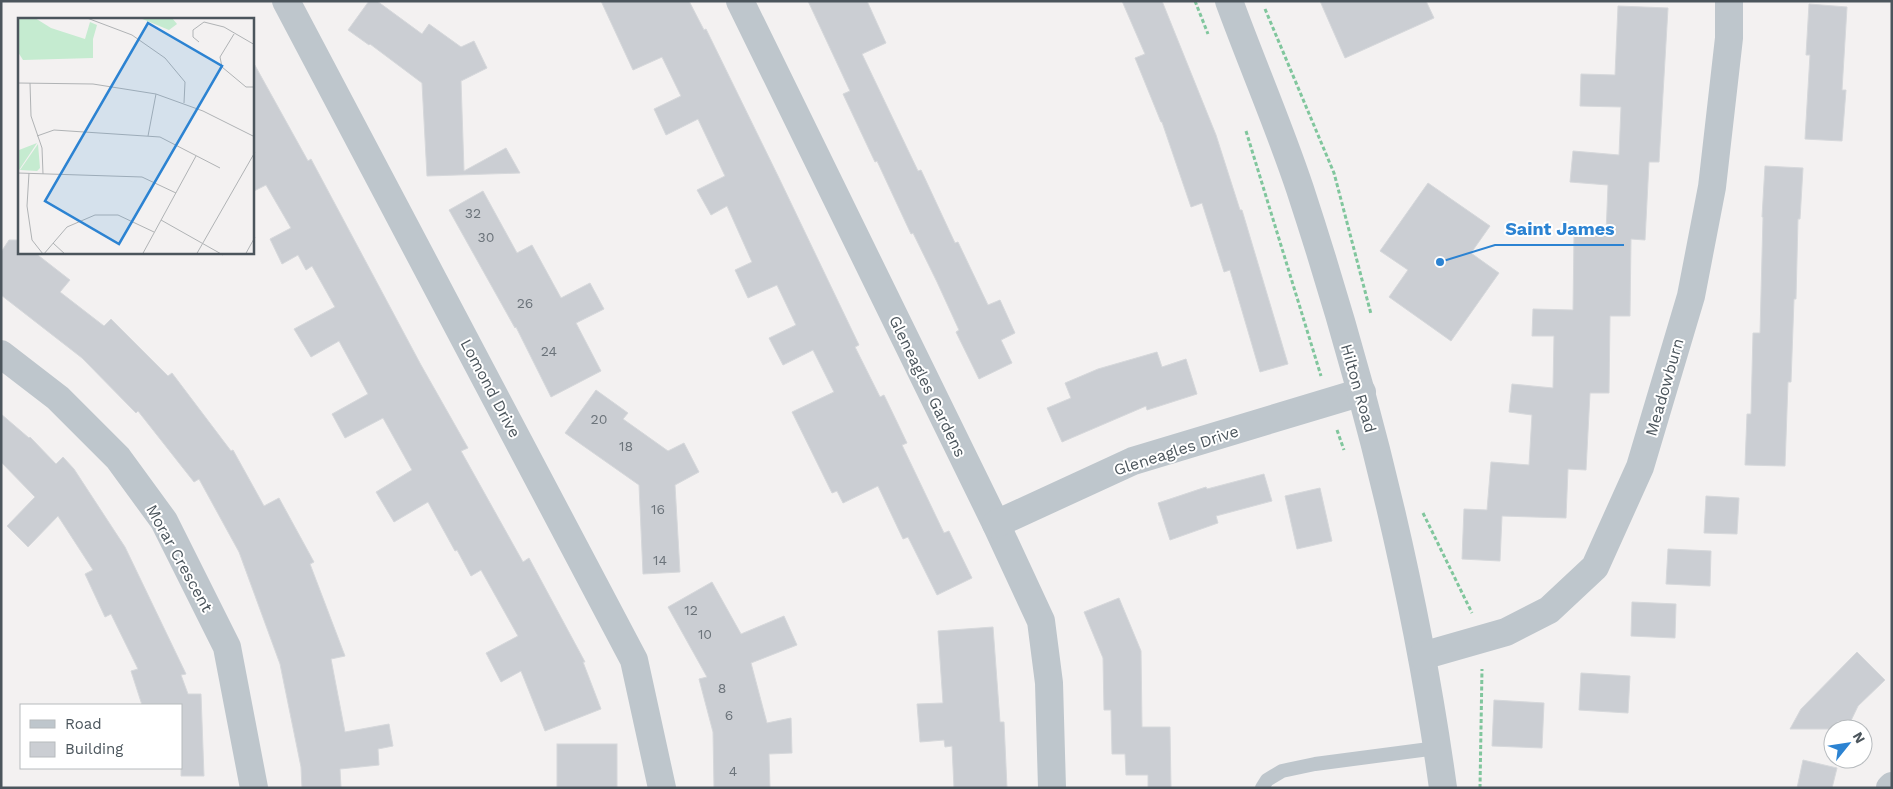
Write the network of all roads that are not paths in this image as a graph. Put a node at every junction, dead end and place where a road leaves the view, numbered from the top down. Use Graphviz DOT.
graph roads {
  1 [pos="286,1"];
  2 [pos="740,1"];
  3 [pos="1229,1"];
  4 [pos="1729,1"];
  5 [pos="1,354"];
  6 [pos="1362,392"];
  7 [pos="996,524"];
  8 [pos="1422,656"];
  9 [pos="1437,748"];
  10 [pos="254,788"];
  11 [pos="662,788"];
  12 [pos="1052,788"];
  13 [pos="1262,788"];
  14 [pos="1443,788"];
  1 -- 11 [label="street, Lomond Drive"];
  2 -- 7 [label="street, Gleneagles Gardens"];
  3 -- 6 [label="street, Hilton Road"];
  4 -- 8 [label="street, Meadowburn"];
  5 -- 10 [label="street, Morar Crescent"];
  6 -- 7 [label="street, Gleneagles Drive"];
  6 -- 8 [label="street, Hilton Road"];
  7 -- 12 [label="street, Gleneagles Gardens"];
  8 -- 9 [label="street, Hilton Road"];
  9 -- 13 [label="lane"];
  9 -- 14 [label="street, Hilton Road"];
}
